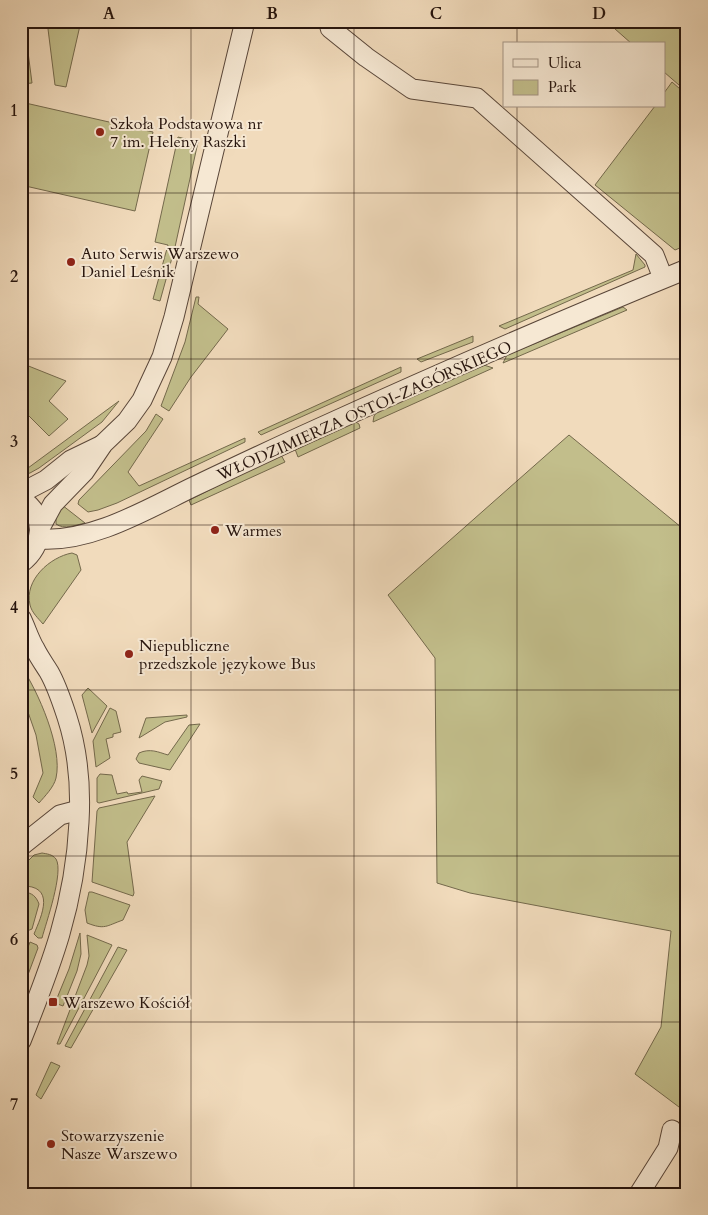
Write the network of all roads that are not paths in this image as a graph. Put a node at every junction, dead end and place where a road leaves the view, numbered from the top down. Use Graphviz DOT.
graph roads {
  1 [pos="245,21"];
  2 [pos="330,28"];
  3 [pos="687,269"];
  4 [pos="664,278"];
  5 [pos="103,444"];
  6 [pos="21,494"];
  7 [pos="21,499"];
  8 [pos="40,533"];
  9 [pos="21,563"];
  10 [pos="21,618"];
  11 [pos="28,644"];
  12 [pos="79,810"];
  13 [pos="21,846"];
  14 [pos="21,1042"];
  15 [pos="672,1130"];
  16 [pos="639,1194"];
  1 -- 5 [label="street"];
  2 -- 4 [label="street"];
  3 -- 4 [label="street, WŁODZIMIERZA OSTOI-ZAGÓRSKIEGO"];
  4 -- 8 [label="street, WŁODZIMIERZA OSTOI-ZAGÓRSKIEGO"];
  5 -- 6 [label="street"];
  5 -- 8 [label="street"];
  7 -- 8 [label="street"];
  8 -- 9 [label="street"];
  10 -- 11 [label="street"];
  11 -- 12 [label="street"];
  12 -- 13 [label="street"];
  12 -- 14 [label="street"];
  15 -- 16 [label="street"];
}
